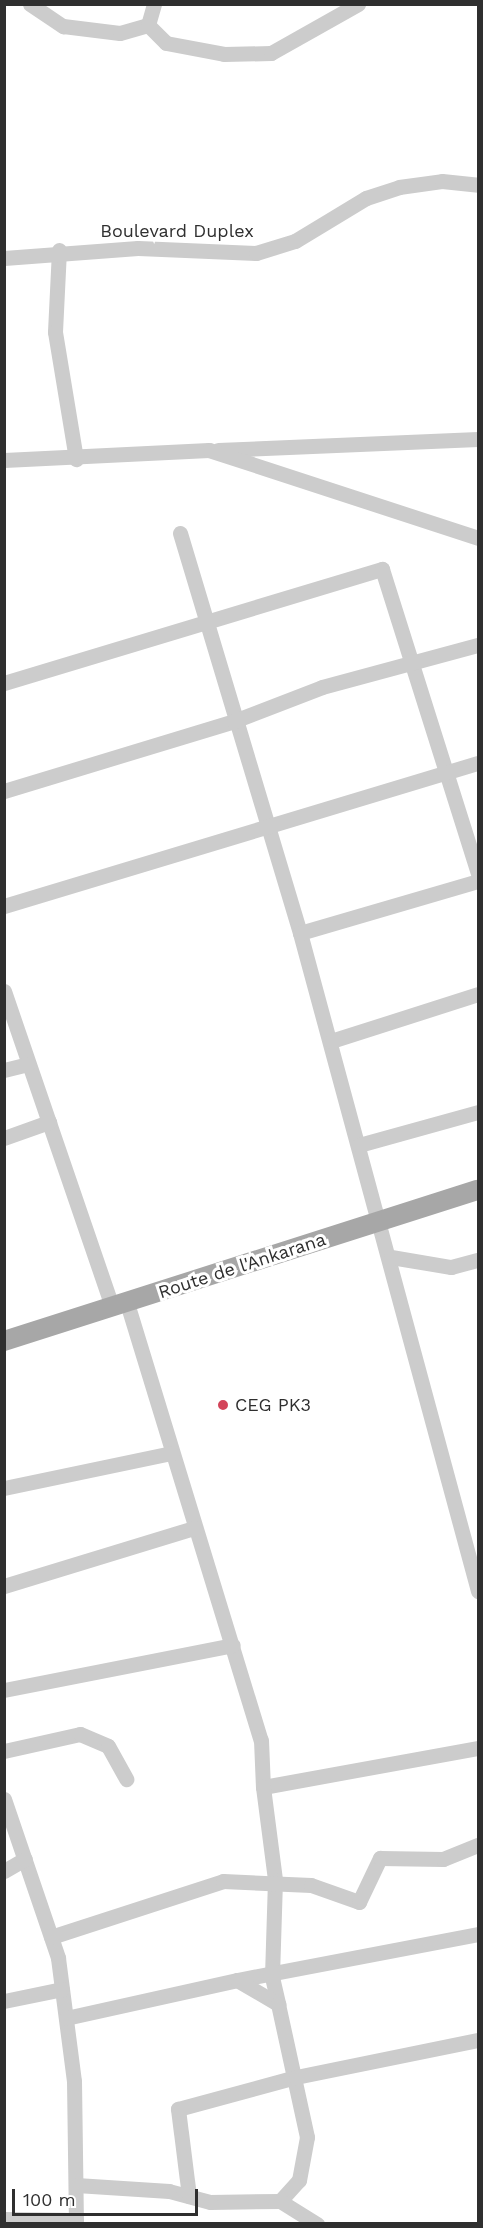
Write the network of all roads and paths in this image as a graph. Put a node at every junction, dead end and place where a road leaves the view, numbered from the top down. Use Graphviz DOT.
graph roads {
  1 [pos="30,4"];
  2 [pos="153,4"];
  3 [pos="358,4"];
  4 [pos="148,25"];
  5 [pos="478,185"];
  6 [pos="59,250"];
  7 [pos="4,258"];
  8 [pos="478,439"];
  9 [pos="209,450"];
  10 [pos="76,459"];
  11 [pos="4,460"];
  12 [pos="180,533"];
  13 [pos="478,538"];
  14 [pos="203,620"];
  15 [pos="478,645"];
  16 [pos="414,664"];
  17 [pos="4,683"];
  18 [pos="234,721"];
  19 [pos="478,763"];
  20 [pos="447,772"];
  21 [pos="4,791"];
  22 [pos="265,829"];
  23 [pos="478,873"];
  24 [pos="478,881"];
  25 [pos="4,906"];
  26 [pos="300,933"];
  27 [pos="478,994"];
  28 [pos="6,997"];
  29 [pos="331,1041"];
  30 [pos="28,1064"];
  31 [pos="4,1070"];
  32 [pos="478,1112"];
  33 [pos="49,1122"];
  34 [pos="4,1138"];
  35 [pos="358,1145"];
  36 [pos="478,1190"];
  37 [pos="381,1220"];
  38 [pos="391,1257"];
  39 [pos="478,1260"];
  40 [pos="119,1305"];
  41 [pos="4,1341"];
  42 [pos="171,1453"];
  43 [pos="4,1488"];
  44 [pos="194,1528"];
  45 [pos="4,1586"];
  46 [pos="478,1591"];
  47 [pos="233,1645"];
  48 [pos="4,1690"];
  49 [pos="478,1748"];
  50 [pos="4,1751"];
  51 [pos="126,1779"];
  52 [pos="263,1787"];
  53 [pos="4,1799"];
  54 [pos="478,1845"];
  55 [pos="25,1859"];
  56 [pos="4,1871"];
  57 [pos="275,1880"];
  58 [pos="478,1934"];
  59 [pos="51,1937"];
  60 [pos="272,1977"];
  61 [pos="237,1980"];
  62 [pos="62,1989"];
  63 [pos="4,2001"];
  64 [pos="278,2004"];
  65 [pos="66,2018"];
  66 [pos="478,2040"];
  67 [pos="296,2077"];
  68 [pos="76,2185"];
  69 [pos="189,2196"];
  70 [pos="280,2201"];
  71 [pos="4,2219"];
  72 [pos="76,2222"];
  73 [pos="317,2223"];
  1 -- 4 [label="street"];
  2 -- 4 [label="street"];
  3 -- 4 [label="street"];
  5 -- 6 [label="street, Boulevard Duplex"];
  6 -- 7 [label="street, Boulevard Duplex"];
  6 -- 10 [label="street"];
  8 -- 9 [label="street"];
  9 -- 10 [label="street"];
  9 -- 13 [label="street"];
  10 -- 11 [label="street"];
  12 -- 14 [label="street"];
  14 -- 16 [label="street"];
  14 -- 17 [label="street"];
  14 -- 18 [label="street"];
  15 -- 16 [label="street"];
  16 -- 18 [label="street"];
  16 -- 20 [label="street"];
  18 -- 21 [label="street"];
  18 -- 22 [label="street"];
  19 -- 20 [label="street"];
  20 -- 22 [label="street"];
  20 -- 23 [label="street"];
  22 -- 25 [label="street"];
  22 -- 26 [label="street"];
  24 -- 26 [label="street"];
  26 -- 29 [label="street"];
  27 -- 29 [label="street"];
  28 -- 30 [label="street"];
  29 -- 35 [label="street"];
  30 -- 31 [label="street"];
  30 -- 33 [label="street"];
  32 -- 35 [label="street"];
  33 -- 34 [label="street"];
  33 -- 40 [label="street"];
  35 -- 37 [label="street"];
  36 -- 37 [label="main road, Route de l'Ankarana"];
  37 -- 38 [label="street"];
  37 -- 40 [label="main road, Route de l'Ankarana"];
  38 -- 39 [label="street"];
  38 -- 46 [label="street"];
  40 -- 41 [label="main road, Route de l'Ankarana"];
  40 -- 42 [label="street"];
  42 -- 43 [label="street"];
  42 -- 44 [label="street"];
  44 -- 45 [label="street"];
  44 -- 47 [label="street"];
  47 -- 48 [label="street"];
  47 -- 52 [label="street"];
  49 -- 52 [label="street"];
  50 -- 51 [label="street"];
  52 -- 57 [label="street"];
  53 -- 55 [label="street"];
  54 -- 57 [label="street"];
  55 -- 56 [label="street"];
  55 -- 59 [label="street"];
  57 -- 59 [label="street"];
  57 -- 60 [label="street"];
  58 -- 60 [label="street"];
  59 -- 62 [label="street"];
  60 -- 61 [label="street"];
  60 -- 64 [label="street"];
  61 -- 64 [label="street"];
  61 -- 65 [label="street"];
  62 -- 63 [label="street"];
  62 -- 65 [label="street"];
  64 -- 67 [label="street"];
  65 -- 68 [label="street"];
  66 -- 67 [label="street"];
  67 -- 69 [label="street"];
  67 -- 70 [label="street"];
  68 -- 69 [label="street"];
  68 -- 72 [label="street"];
  69 -- 70 [label="street"];
  70 -- 73 [label="street"];
  71 -- 72 [label="street"];
}
